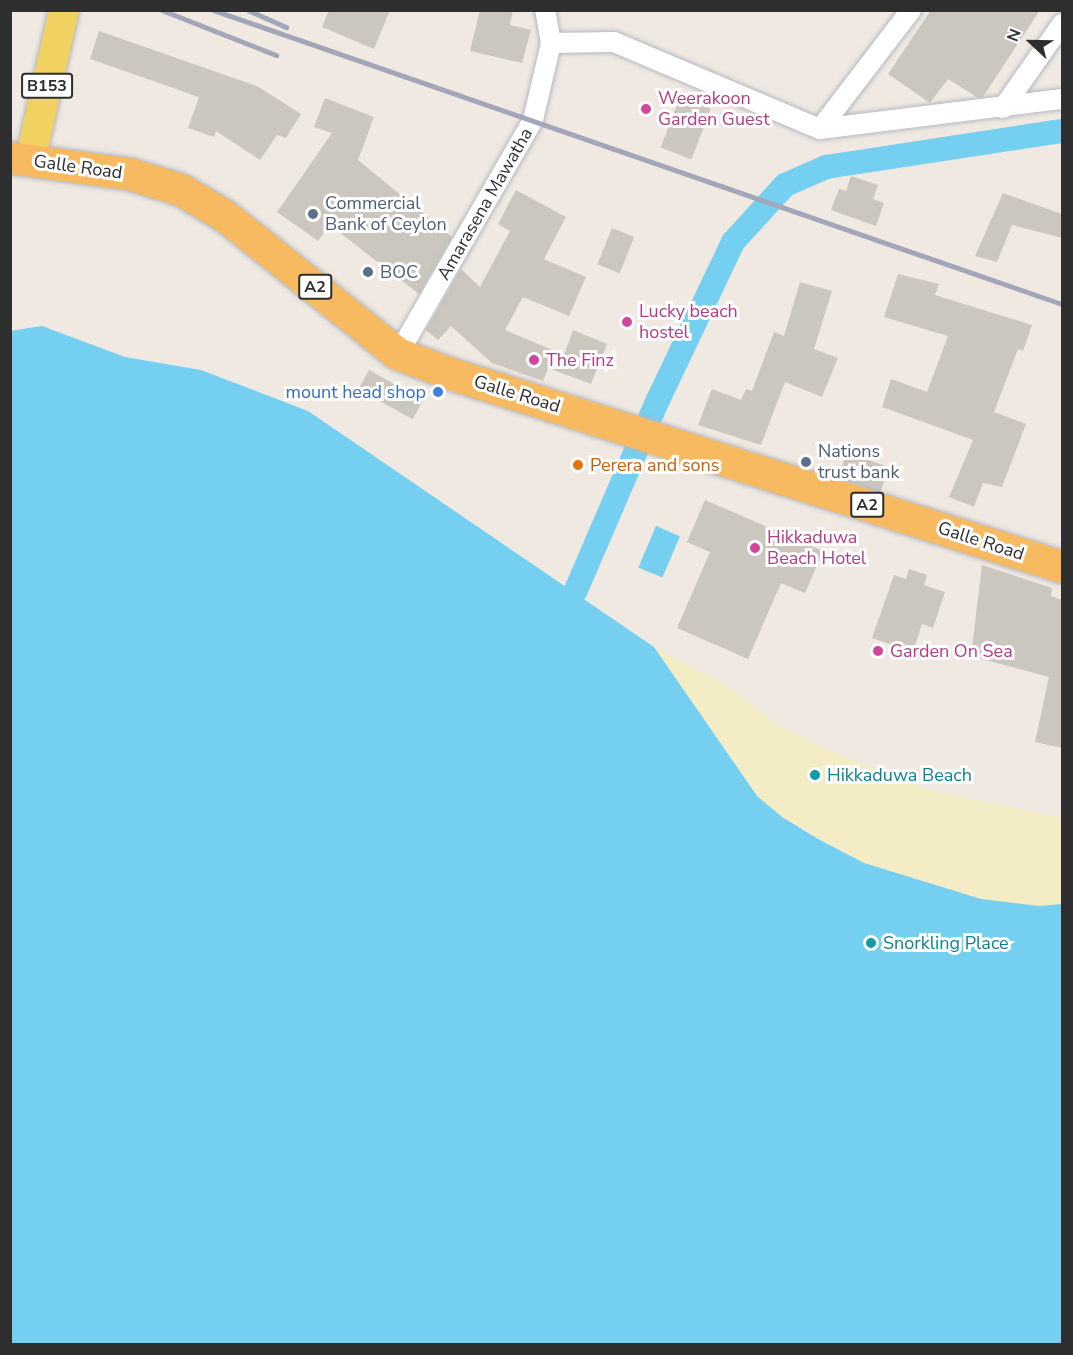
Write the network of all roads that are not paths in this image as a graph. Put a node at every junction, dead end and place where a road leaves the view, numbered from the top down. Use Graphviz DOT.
graph roads {
  1 [pos="64,10"];
  2 [pos="545,10"];
  3 [pos="911,10"];
  4 [pos="1062,24"];
  5 [pos="551,43"];
  6 [pos="1062,99"];
  7 [pos="1002,108"];
  8 [pos="820,129"];
  9 [pos="20,159"];
  10 [pos="398,354"];
  11 [pos="1062,567"];
  1 -- 9 [label="main road, B153"];
  2 -- 5 [label="street, Amarasena Mawatha"];
  3 -- 8 [label="street"];
  4 -- 7 [label="street"];
  5 -- 8 [label="street"];
  5 -- 10 [label="street, Amarasena Mawatha"];
  6 -- 7 [label="street"];
  7 -- 8 [label="street"];
  9 -- 10 [label="highway, Galle Road / A2"];
  10 -- 11 [label="highway, Galle Road / A2"];
}
